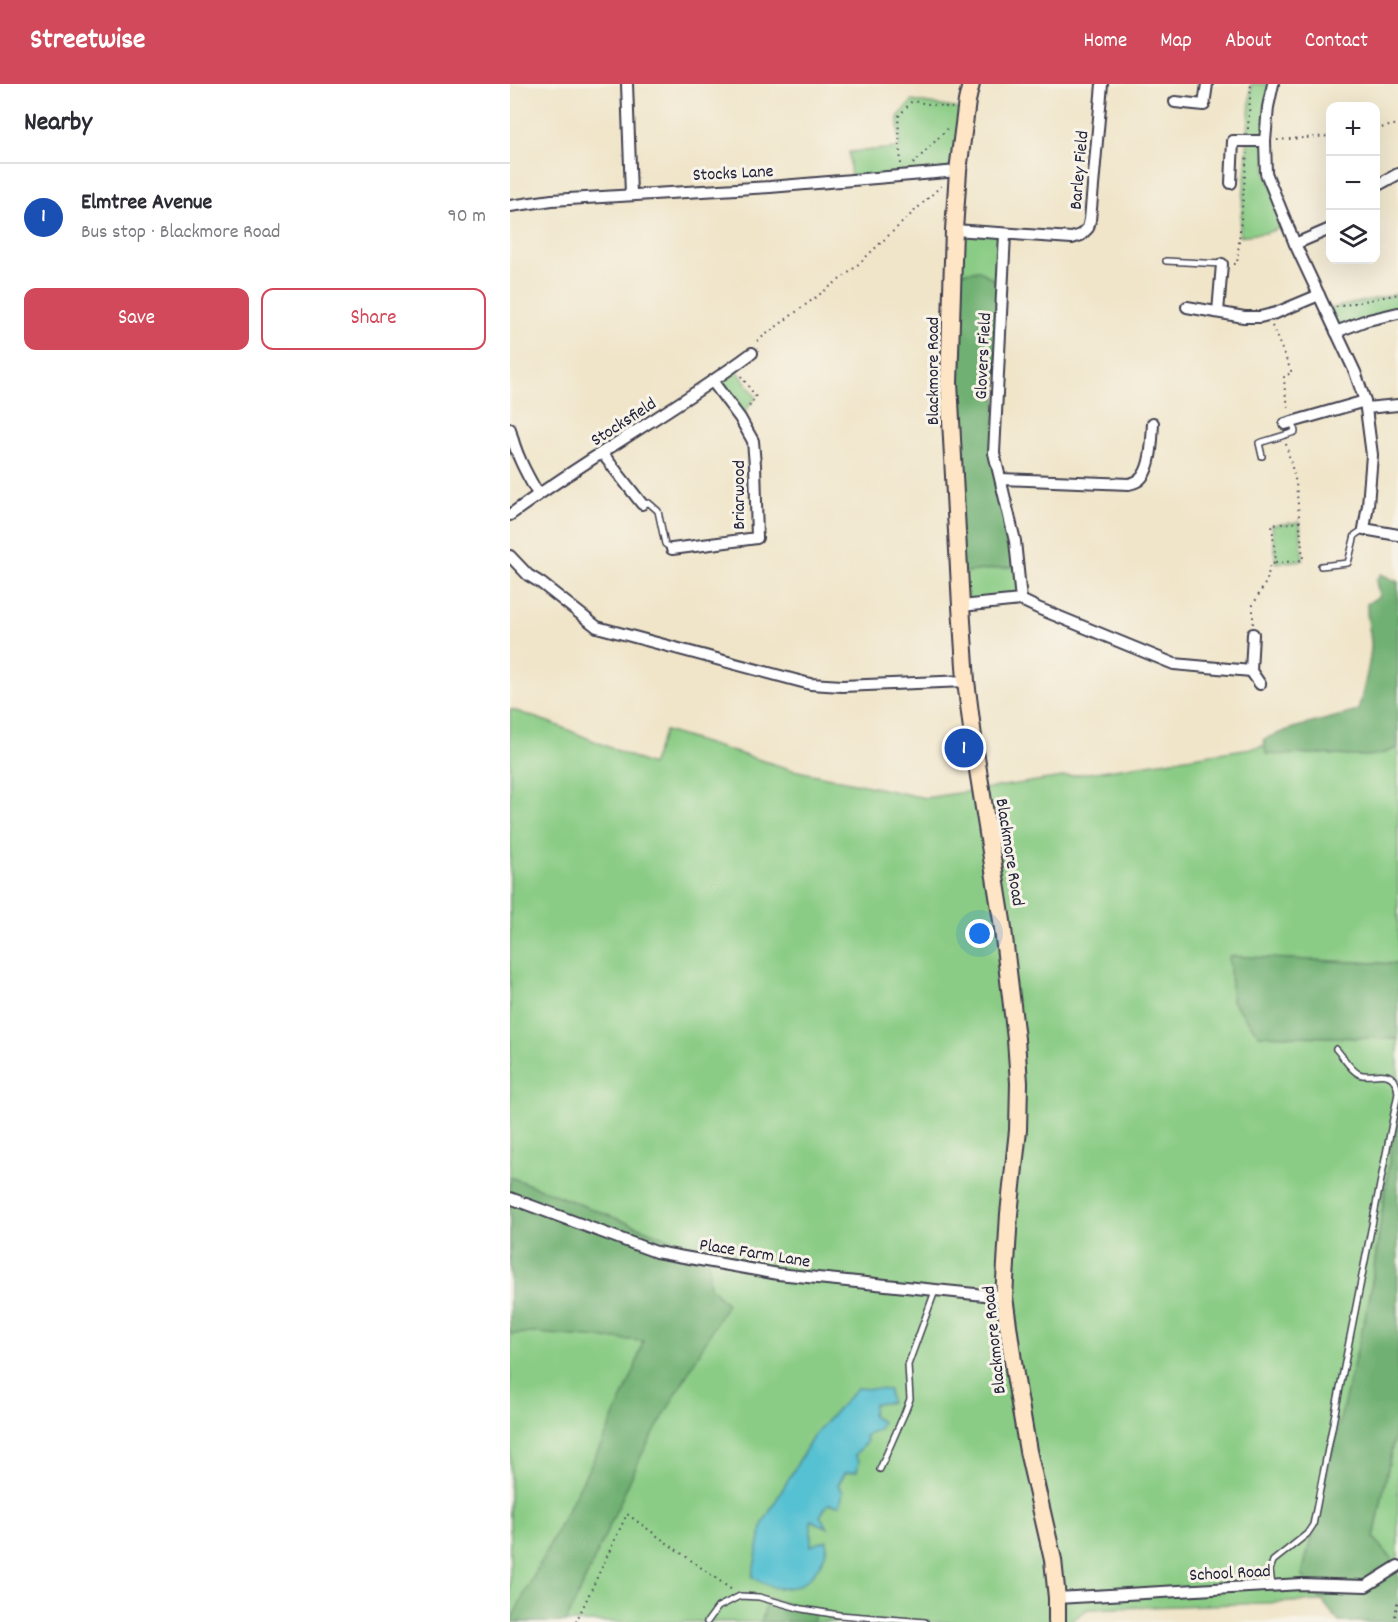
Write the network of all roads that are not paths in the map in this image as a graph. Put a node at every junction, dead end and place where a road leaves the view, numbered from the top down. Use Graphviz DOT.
graph roads {
  1 [pos="627,84"];
  2 [pos="971,84"];
  3 [pos="1102,84"];
  4 [pos="1207,84"];
  5 [pos="1273,84"];
  6 [pos="1175,102"];
  7 [pos="1265,141"];
  8 [pos="958,171"];
  9 [pos="1398,174"];
  10 [pos="1231,183"];
  11 [pos="1380,184"];
  12 [pos="631,194"];
  13 [pos="510,206"];
  14 [pos="954,230"];
  15 [pos="1326,230"];
  16 [pos="1005,234"];
  17 [pos="1295,244"];
  18 [pos="1166,261"];
  19 [pos="1222,264"];
  20 [pos="1319,295"];
  21 [pos="1187,308"];
  22 [pos="1218,312"];
  23 [pos="1398,313"];
  24 [pos="1336,332"];
  25 [pos="752,353"];
  26 [pos="713,382"];
  27 [pos="1366,405"];
  28 [pos="1398,405"];
  29 [pos="1154,423"];
  30 [pos="1288,427"];
  31 [pos="510,429"];
  32 [pos="602,453"];
  33 [pos="1262,456"];
  34 [pos="1001,479"];
  35 [pos="538,494"];
  36 [pos="642,504"];
  37 [pos="510,515"];
  38 [pos="1364,529"];
  39 [pos="1398,535"];
  40 [pos="672,549"];
  41 [pos="510,556"];
  42 [pos="1321,566"];
  43 [pos="1022,600"];
  44 [pos="961,606"];
  45 [pos="1253,634"];
  46 [pos="1251,670"];
  47 [pos="966,681"];
  48 [pos="1260,684"];
  49 [pos="1336,1048"];
  50 [pos="510,1198"];
  51 [pos="935,1291"];
  52 [pos="1004,1297"];
  53 [pos="880,1469"];
  54 [pos="1398,1566"];
  55 [pos="1272,1586"];
  56 [pos="1057,1598"];
  57 [pos="707,1622"];
  58 [pos="925,1622"];
  59 [pos="1057,1622"];
  1 -- 12 [label="street"];
  2 -- 8 [label="street, Blackmore Road"];
  3 -- 16 [label="street, Barley Field"];
  4 -- 6 [label="street"];
  5 -- 7 [label="street"];
  7 -- 10 [label="street"];
  7 -- 17 [label="street"];
  8 -- 12 [label="street, Stocks Lane"];
  8 -- 14 [label="street, Blackmore Road"];
  9 -- 11 [label="street"];
  12 -- 13 [label="street, Stocks Lane"];
  14 -- 16 [label="street, Barley Field"];
  14 -- 44 [label="street, Blackmore Road"];
  15 -- 17 [label="street"];
  16 -- 34 [label="street, Glovers Field"];
  17 -- 20 [label="street"];
  18 -- 19 [label="lane"];
  19 -- 22 [label="street"];
  20 -- 22 [label="street"];
  20 -- 24 [label="street"];
  21 -- 22 [label="street"];
  23 -- 24 [label="street"];
  24 -- 27 [label="street"];
  25 -- 26 [label="street, Stocksfield"];
  26 -- 32 [label="street, Stocksfield"];
  26 -- 40 [label="street, Briarwood"];
  27 -- 28 [label="street"];
  27 -- 30 [label="street"];
  27 -- 38 [label="street"];
  29 -- 34 [label="street"];
  30 -- 33 [label="lane"];
  31 -- 35 [label="street"];
  32 -- 35 [label="street, Stocksfield"];
  32 -- 36 [label="street"];
  34 -- 43 [label="street, Glovers Field"];
  35 -- 37 [label="street, Stocksfield"];
  36 -- 40 [label="lane"];
  38 -- 39 [label="street"];
  38 -- 42 [label="lane"];
  41 -- 47 [label="street"];
  43 -- 44 [label="street"];
  43 -- 46 [label="street"];
  44 -- 47 [label="street, Blackmore Road"];
  45 -- 46 [label="street"];
  46 -- 48 [label="street"];
  47 -- 52 [label="street, Blackmore Road"];
  49 -- 55 [label="lane"];
  50 -- 51 [label="street, Place Farm Lane"];
  51 -- 52 [label="street, Place Farm Lane"];
  51 -- 53 [label="lane"];
  52 -- 56 [label="street, Blackmore Road"];
  54 -- 55 [label="street, School Road"];
  55 -- 56 [label="street, School Road"];
  56 -- 59 [label="street, Blackmore Road"];
  57 -- 58 [label="lane"];
}
